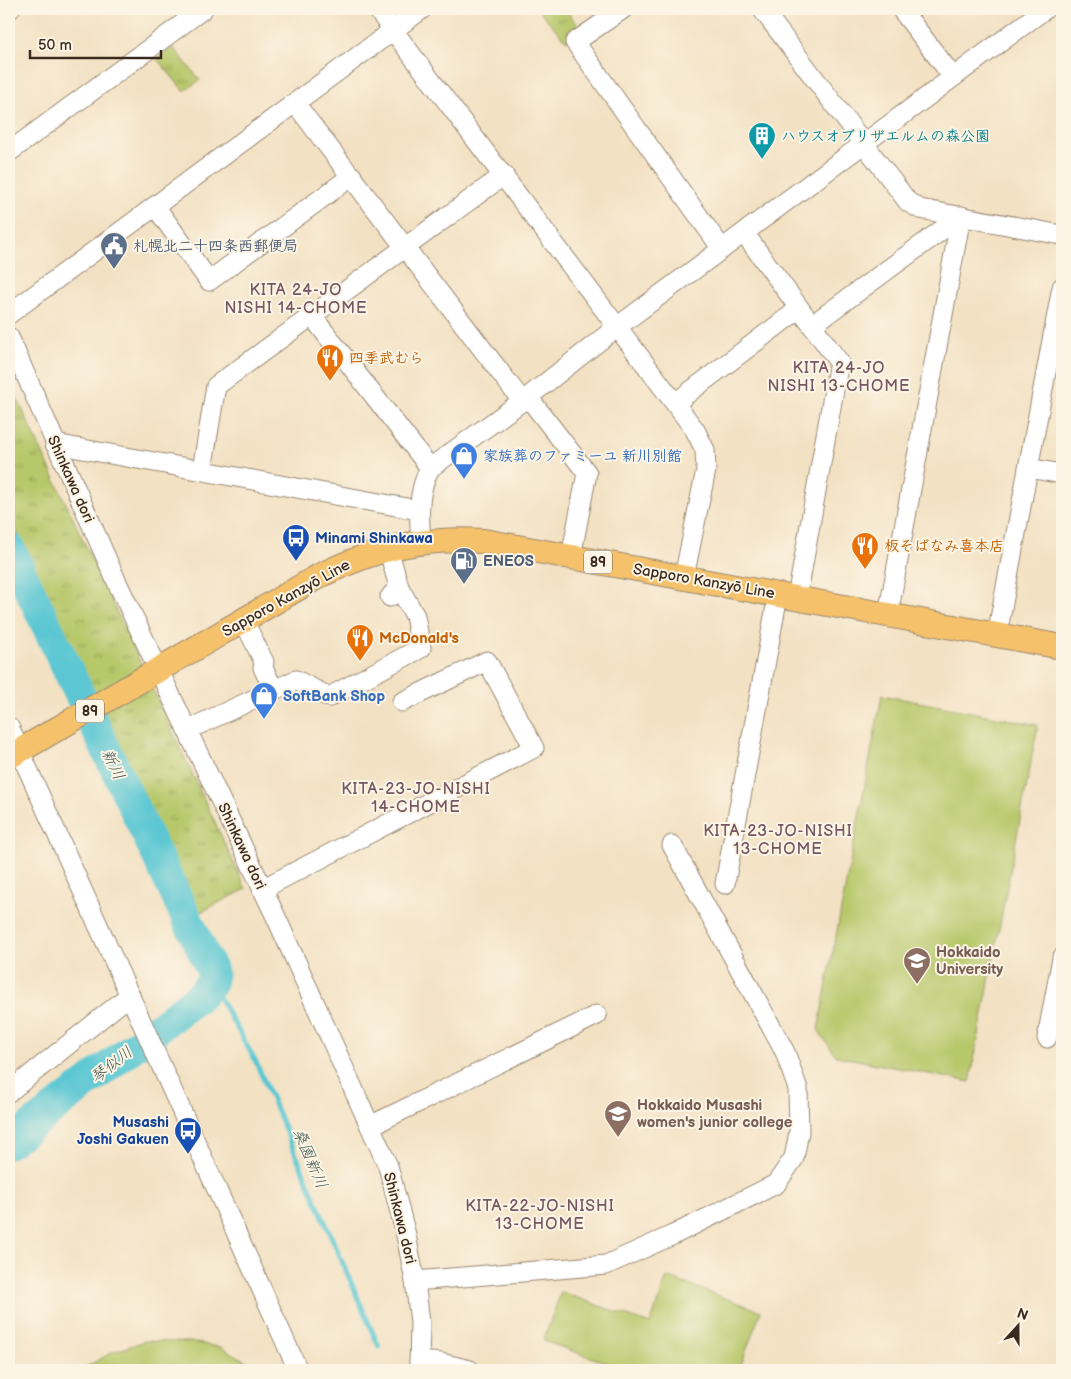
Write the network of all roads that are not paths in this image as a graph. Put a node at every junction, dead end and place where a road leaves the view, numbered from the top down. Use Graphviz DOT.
graph roads {
  1 [pos="203,9"];
  2 [pos="377,9"];
  3 [pos="422,9"];
  4 [pos="623,9"];
  5 [pos="762,9"];
  6 [pos="901,9"];
  7 [pos="1037,11"];
  8 [pos="393,30"];
  9 [pos="953,77"];
  10 [pos="295,103"];
  11 [pos="863,145"];
  12 [pos="9,152"];
  13 [pos="504,175"];
  14 [pos="352,176"];
  15 [pos="155,206"];
  16 [pos="961,216"];
  17 [pos="744,233"];
  18 [pos="1062,235"];
  19 [pos="406,247"];
  20 [pos="722,249"];
  21 [pos="1062,287"];
  22 [pos="799,308"];
  23 [pos="9,314"];
  24 [pos="312,316"];
  25 [pos="812,325"];
  26 [pos="617,327"];
  27 [pos="9,337"];
  28 [pos="525,399"];
  29 [pos="675,403"];
  30 [pos="55,444"];
  31 [pos="430,468"];
  32 [pos="1028,468"];
  33 [pos="202,470"];
  34 [pos="1062,474"];
  35 [pos="418,510"];
  36 [pos="421,542"];
  37 [pos="388,548"];
  38 [pos="571,557"];
  39 [pos="684,577"];
  40 [pos="788,597"];
  41 [pos="888,615"];
  42 [pos="244,621"];
  43 [pos="997,635"];
  44 [pos="1062,647"];
  45 [pos="160,670"];
  46 [pos="274,690"];
  47 [pos="402,702"];
  48 [pos="9,727"];
  49 [pos="187,730"];
  50 [pos="14,754"];
  51 [pos="672,845"];
  52 [pos="725,884"];
  53 [pos="262,889"];
  54 [pos="1062,958"];
  55 [pos="131,999"];
  56 [pos="597,1015"];
  57 [pos="1047,1038"];
  58 [pos="9,1092"];
  59 [pos="370,1126"];
  60 [pos="415,1281"];
  61 [pos="420,1366"];
  62 [pos="298,1370"];
  63 [pos="470,1370"];
  1 -- 12 [label="street"];
  2 -- 8 [label="street"];
  3 -- 8 [label="street"];
  4 -- 20 [label="street"];
  5 -- 11 [label="street"];
  6 -- 9 [label="street"];
  7 -- 9 [label="street"];
  8 -- 10 [label="street"];
  8 -- 13 [label="street"];
  9 -- 11 [label="street"];
  10 -- 14 [label="street"];
  10 -- 15 [label="street"];
  11 -- 16 [label="street"];
  11 -- 17 [label="street"];
  13 -- 19 [label="street"];
  13 -- 26 [label="street"];
  14 -- 15 [label="street"];
  14 -- 19 [label="street"];
  15 -- 23 [label="street"];
  16 -- 18 [label="street"];
  16 -- 25 [label="street"];
  16 -- 41 [label="street"];
  17 -- 20 [label="street"];
  17 -- 22 [label="street"];
  19 -- 24 [label="street"];
  19 -- 28 [label="street"];
  20 -- 26 [label="street"];
  21 -- 32 [label="street"];
  22 -- 25 [label="street"];
  22 -- 29 [label="street"];
  24 -- 31 [label="street"];
  24 -- 33 [label="street"];
  25 -- 40 [label="street"];
  26 -- 28 [label="street"];
  26 -- 29 [label="street"];
  27 -- 30 [label="street, Shinkawa dori"];
  28 -- 31 [label="street"];
  28 -- 38 [label="street"];
  29 -- 39 [label="street"];
  30 -- 33 [label="street"];
  30 -- 45 [label="street, Shinkawa dori"];
  31 -- 35 [label="street"];
  32 -- 34 [label="street"];
  32 -- 43 [label="street"];
  33 -- 35 [label="street"];
  35 -- 36 [label="street"];
  36 -- 37 [label="main road, Sapporo Kanzyō Line / 89"];
  36 -- 38 [label="main road, Sapporo Kanzyō Line / 89"];
  37 -- 42 [label="main road, Sapporo Kanzyō Line / 89"];
  37 -- 46 [label="street"];
  38 -- 39 [label="main road, Sapporo Kanzyō Line / 89"];
  39 -- 40 [label="main road, Sapporo Kanzyō Line / 89"];
  40 -- 41 [label="main road, Sapporo Kanzyō Line / 89"];
  40 -- 52 [label="street"];
  41 -- 43 [label="main road, Sapporo Kanzyō Line / 89"];
  42 -- 45 [label="main road, Sapporo Kanzyō Line / 89"];
  42 -- 46 [label="street"];
  43 -- 44 [label="main road, Sapporo Kanzyō Line / 89"];
  45 -- 49 [label="street, Shinkawa dori"];
  45 -- 50 [label="main road, Sapporo Kanzyō Line / 89"];
  46 -- 49 [label="street"];
  47 -- 53 [label="street"];
  48 -- 50 [label="street"];
  49 -- 53 [label="street, Shinkawa dori"];
  50 -- 55 [label="street"];
  51 -- 60 [label="street"];
  53 -- 59 [label="street, Shinkawa dori"];
  54 -- 57 [label="street"];
  55 -- 58 [label="street"];
  55 -- 62 [label="street"];
  56 -- 59 [label="street"];
  59 -- 60 [label="street, Shinkawa dori"];
  60 -- 61 [label="street, Shinkawa dori"];
  61 -- 63 [label="street"];
}
